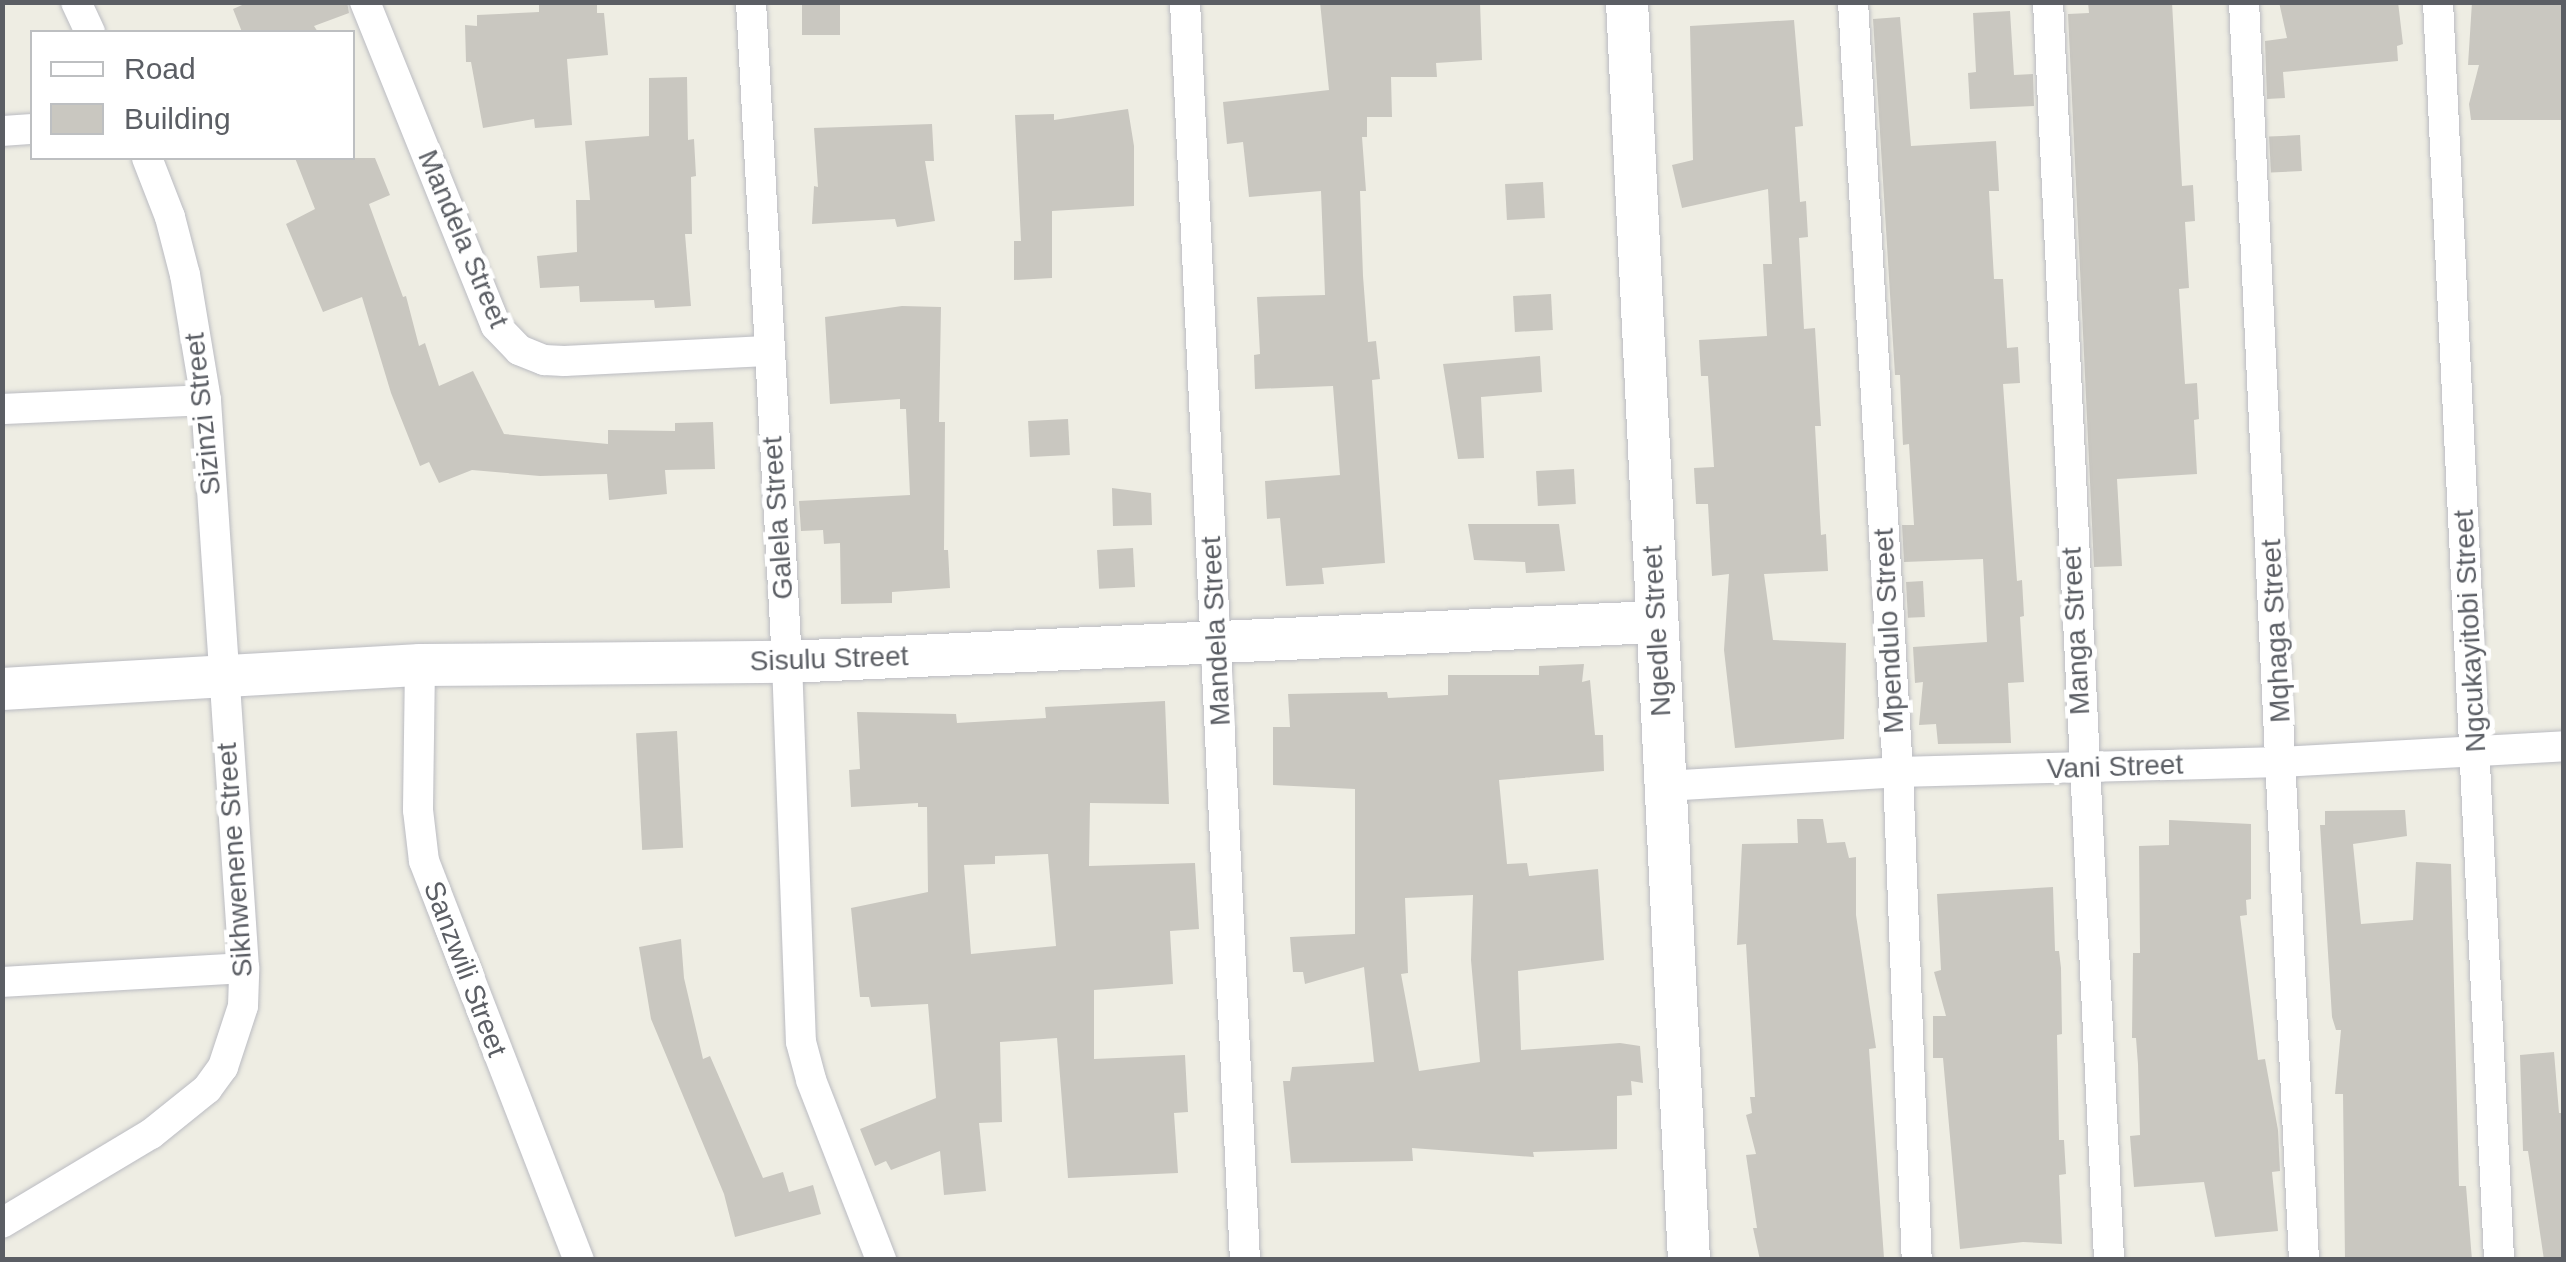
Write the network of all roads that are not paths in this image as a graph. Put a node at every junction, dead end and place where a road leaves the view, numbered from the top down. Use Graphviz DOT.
graph roads {
  1 [pos="76,2"];
  2 [pos="365,2"];
  3 [pos="751,2"];
  4 [pos="1185,2"];
  5 [pos="1628,2"];
  6 [pos="1853,2"];
  7 [pos="2048,2"];
  8 [pos="2244,2"];
  9 [pos="2438,2"];
  10 [pos="89,30"];
  11 [pos="30,129"];
  12 [pos="2,131"];
  13 [pos="149,160"];
  14 [pos="767,351"];
  15 [pos="206,400"];
  16 [pos="2,409"];
  17 [pos="1656,622"];
  18 [pos="1217,643"];
  19 [pos="787,662"];
  20 [pos="420,665"];
  21 [pos="223,678"];
  22 [pos="2,689"];
  23 [pos="2564,746"];
  24 [pos="2476,748"];
  25 [pos="2282,762"];
  26 [pos="2082,768"];
  27 [pos="1898,772"];
  28 [pos="1666,786"];
  29 [pos="244,968"];
  30 [pos="2,982"];
  31 [pos="2,1223"];
  32 [pos="580,1260"];
  33 [pos="881,1260"];
  34 [pos="1245,1260"];
  35 [pos="1689,1260"];
  36 [pos="1917,1260"];
  37 [pos="2109,1260"];
  38 [pos="2304,1260"];
  39 [pos="2499,1260"];
  1 -- 10 [label="street"];
  2 -- 14 [label="street, Mandela Street"];
  3 -- 14 [label="street, Galela Street"];
  4 -- 18 [label="street, Mandela Street"];
  5 -- 17 [label="street, Ngedle Street"];
  6 -- 27 [label="street, Mpendulo Street"];
  7 -- 26 [label="street, Manga Street"];
  8 -- 25 [label="street, Mqhaga Street"];
  9 -- 24 [label="street, Ngcukayitobi Street"];
  11 -- 12 [label="street"];
  13 -- 15 [label="street, Sizinzi Street"];
  14 -- 19 [label="street, Galela Street"];
  15 -- 16 [label="street"];
  15 -- 21 [label="street, Sizinzi Street"];
  17 -- 18 [label="street, Sisulu Street"];
  17 -- 28 [label="street, Ngedle Street"];
  18 -- 19 [label="street, Sisulu Street"];
  18 -- 34 [label="street, Mandela Street"];
  19 -- 20 [label="street, Sisulu Street"];
  19 -- 33 [label="street, Galela Street"];
  20 -- 21 [label="street, Sisulu Street"];
  20 -- 32 [label="street, Sanzwili Street"];
  21 -- 22 [label="street, Sisulu Street"];
  21 -- 29 [label="street, Sikhwenene Street"];
  23 -- 24 [label="street, Vani Street"];
  24 -- 25 [label="street, Vani Street"];
  24 -- 39 [label="street, Ngcukayitobi Street"];
  25 -- 26 [label="street, Vani Street"];
  25 -- 38 [label="street, Mqhaga Street"];
  26 -- 27 [label="street, Vani Street"];
  26 -- 37 [label="street, Manga Street"];
  27 -- 28 [label="street, Vani Street"];
  27 -- 36 [label="street, Mpendulo Street"];
  28 -- 35 [label="street, Ngedle Street"];
  29 -- 30 [label="street"];
  29 -- 31 [label="street, Sikhwenene Street"];
}
